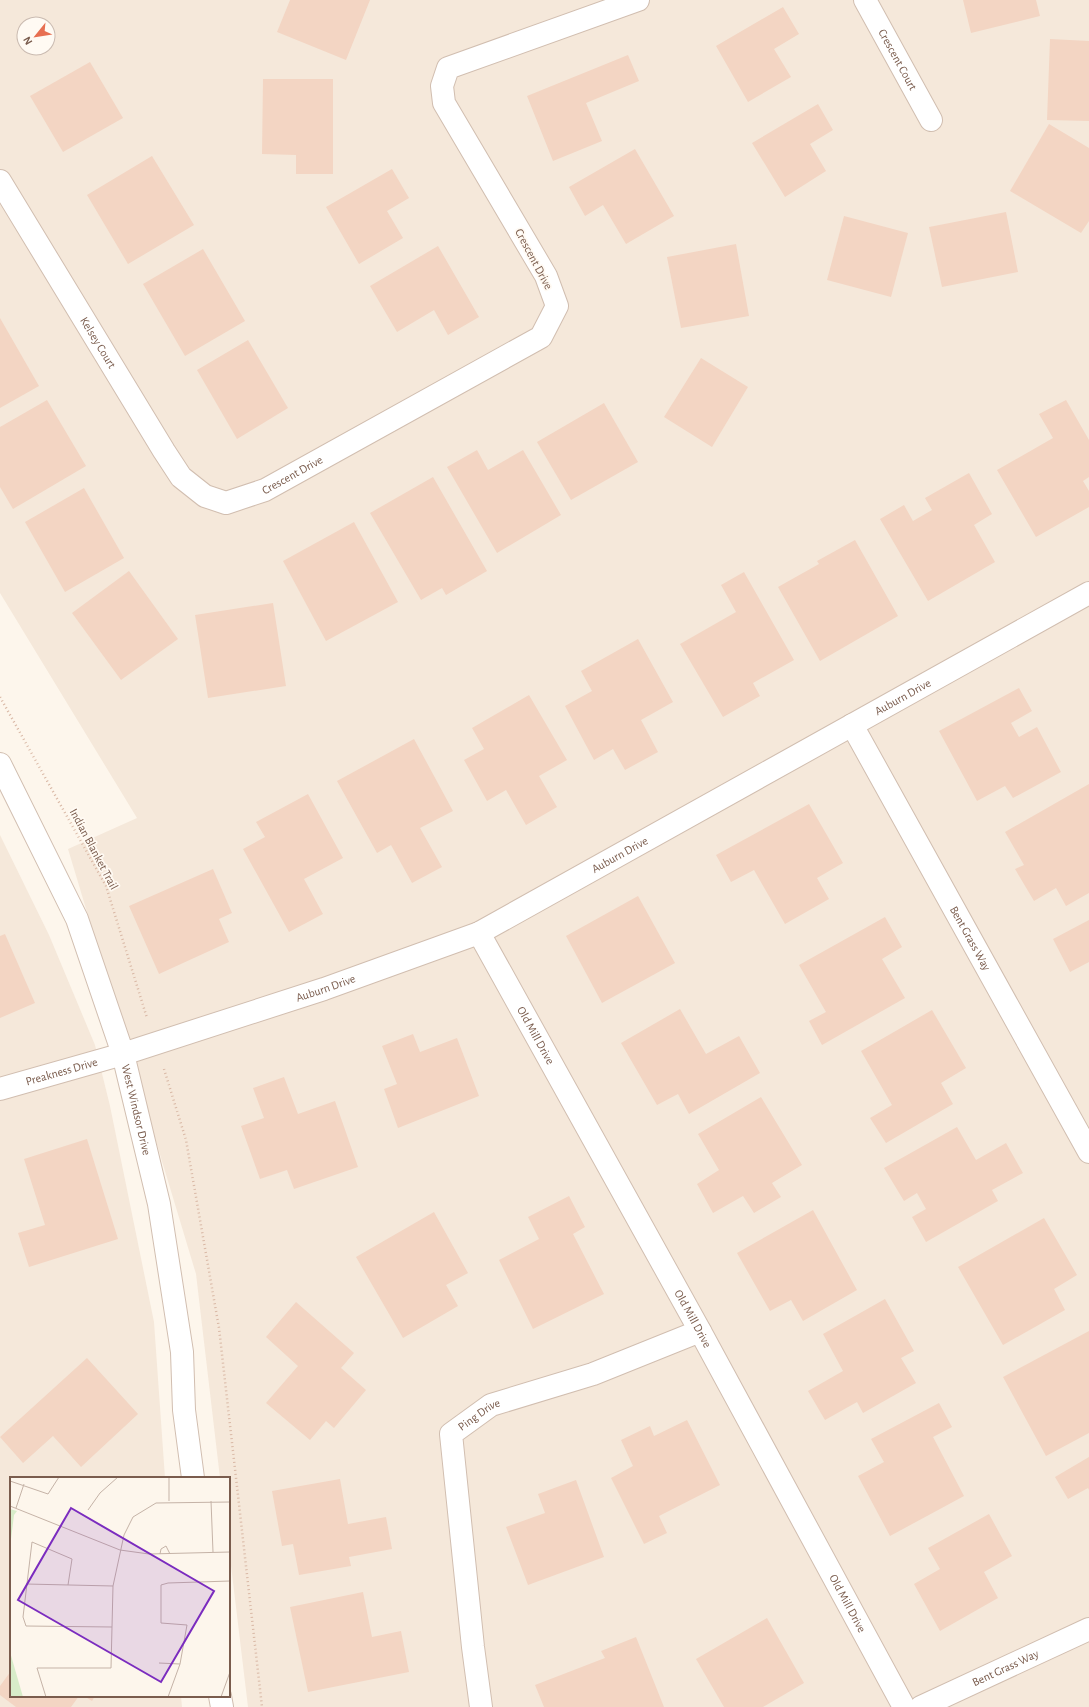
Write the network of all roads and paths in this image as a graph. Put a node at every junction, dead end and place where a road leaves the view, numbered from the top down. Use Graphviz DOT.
graph roads {
  1 [pos="638,0"];
  2 [pos="864,0"];
  3 [pos="931,120"];
  4 [pos="0,181"];
  5 [pos="205,496"];
  6 [pos="1089,593"];
  7 [pos="0,697"];
  8 [pos="852,725"];
  9 [pos="0,764"];
  10 [pos="479,933"];
  11 [pos="156,1044"];
  12 [pos="123,1054"];
  13 [pos="0,1089"];
  14 [pos="1089,1152"];
  15 [pos="700,1331"];
  16 [pos="193,1477"];
  17 [pos="1089,1629"];
  18 [pos="220,1697"];
  19 [pos="222,1707"];
  20 [pos="262,1707"];
  21 [pos="481,1707"];
  22 [pos="904,1707"];
  23 [pos="921,1707"];
  1 -- 5 [label="street, Crescent Drive"];
  2 -- 3 [label="street, Crescent Court"];
  4 -- 5 [label="street, Kelsey Court"];
  6 -- 8 [label="street, Auburn Drive"];
  7 -- 11 [label="path, Indian Blanket Trail"];
  8 -- 10 [label="street, Auburn Drive"];
  8 -- 14 [label="street, Bent Grass Way"];
  9 -- 12 [label="street, West Windsor Drive"];
  10 -- 11 [label="street, Auburn Drive"];
  10 -- 15 [label="street, Old Mill Drive"];
  11 -- 12 [label="street, Auburn Drive"];
  11 -- 20 [label="path, Indian Blanket Trail"];
  12 -- 13 [label="street, Preakness Drive"];
  12 -- 16 [label="street, West Windsor Drive"];
  15 -- 21 [label="street, Ping Drive"];
  15 -- 22 [label="street, Old Mill Drive"];
  17 -- 23 [label="street, Bent Grass Way"];
  18 -- 19 [label="street"];
}
